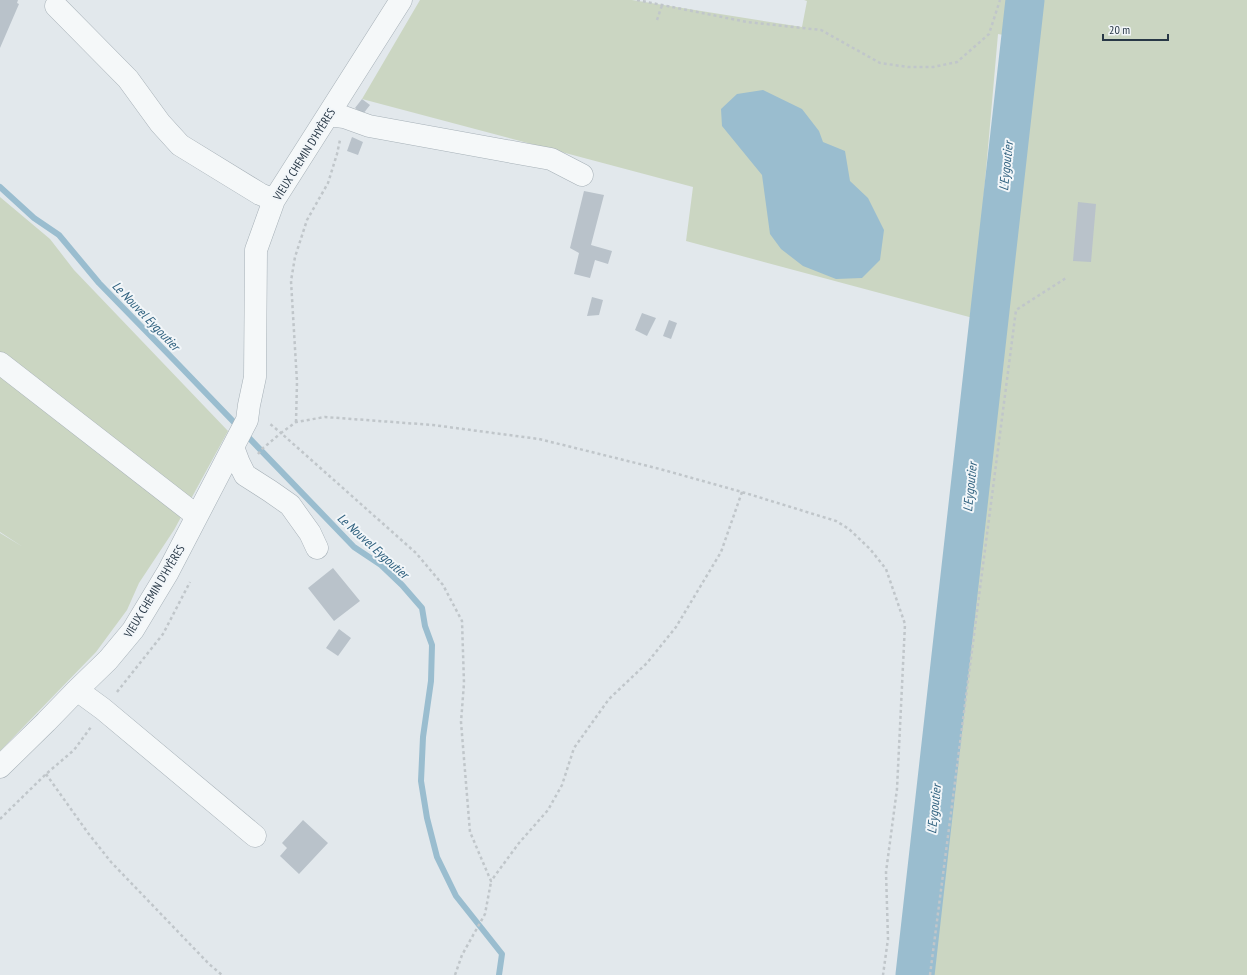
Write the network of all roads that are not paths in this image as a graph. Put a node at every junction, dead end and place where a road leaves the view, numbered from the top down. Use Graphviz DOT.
graph roads {
  1 [pos="401,0"];
  2 [pos="56,6"];
  3 [pos="336,116"];
  4 [pos="582,176"];
  5 [pos="274,200"];
  6 [pos="0,363"];
  7 [pos="233,447"];
  8 [pos="197,516"];
  9 [pos="316,548"];
  10 [pos="77,690"];
  11 [pos="2,762"];
  12 [pos="255,836"];
  1 -- 3 [label="street, VIEUX CHEMIN D'HYÈRES"];
  2 -- 5 [label="street"];
  3 -- 4 [label="street"];
  3 -- 5 [label="street, VIEUX CHEMIN D'HYÈRES"];
  5 -- 7 [label="street, VIEUX CHEMIN D'HYÈRES"];
  6 -- 8 [label="street"];
  7 -- 8 [label="street, VIEUX CHEMIN D'HYÈRES"];
  7 -- 9 [label="street"];
  8 -- 10 [label="street, VIEUX CHEMIN D'HYÈRES"];
  10 -- 11 [label="street, VIEUX CHEMIN D'HYÈRES"];
  10 -- 12 [label="street"];
}
